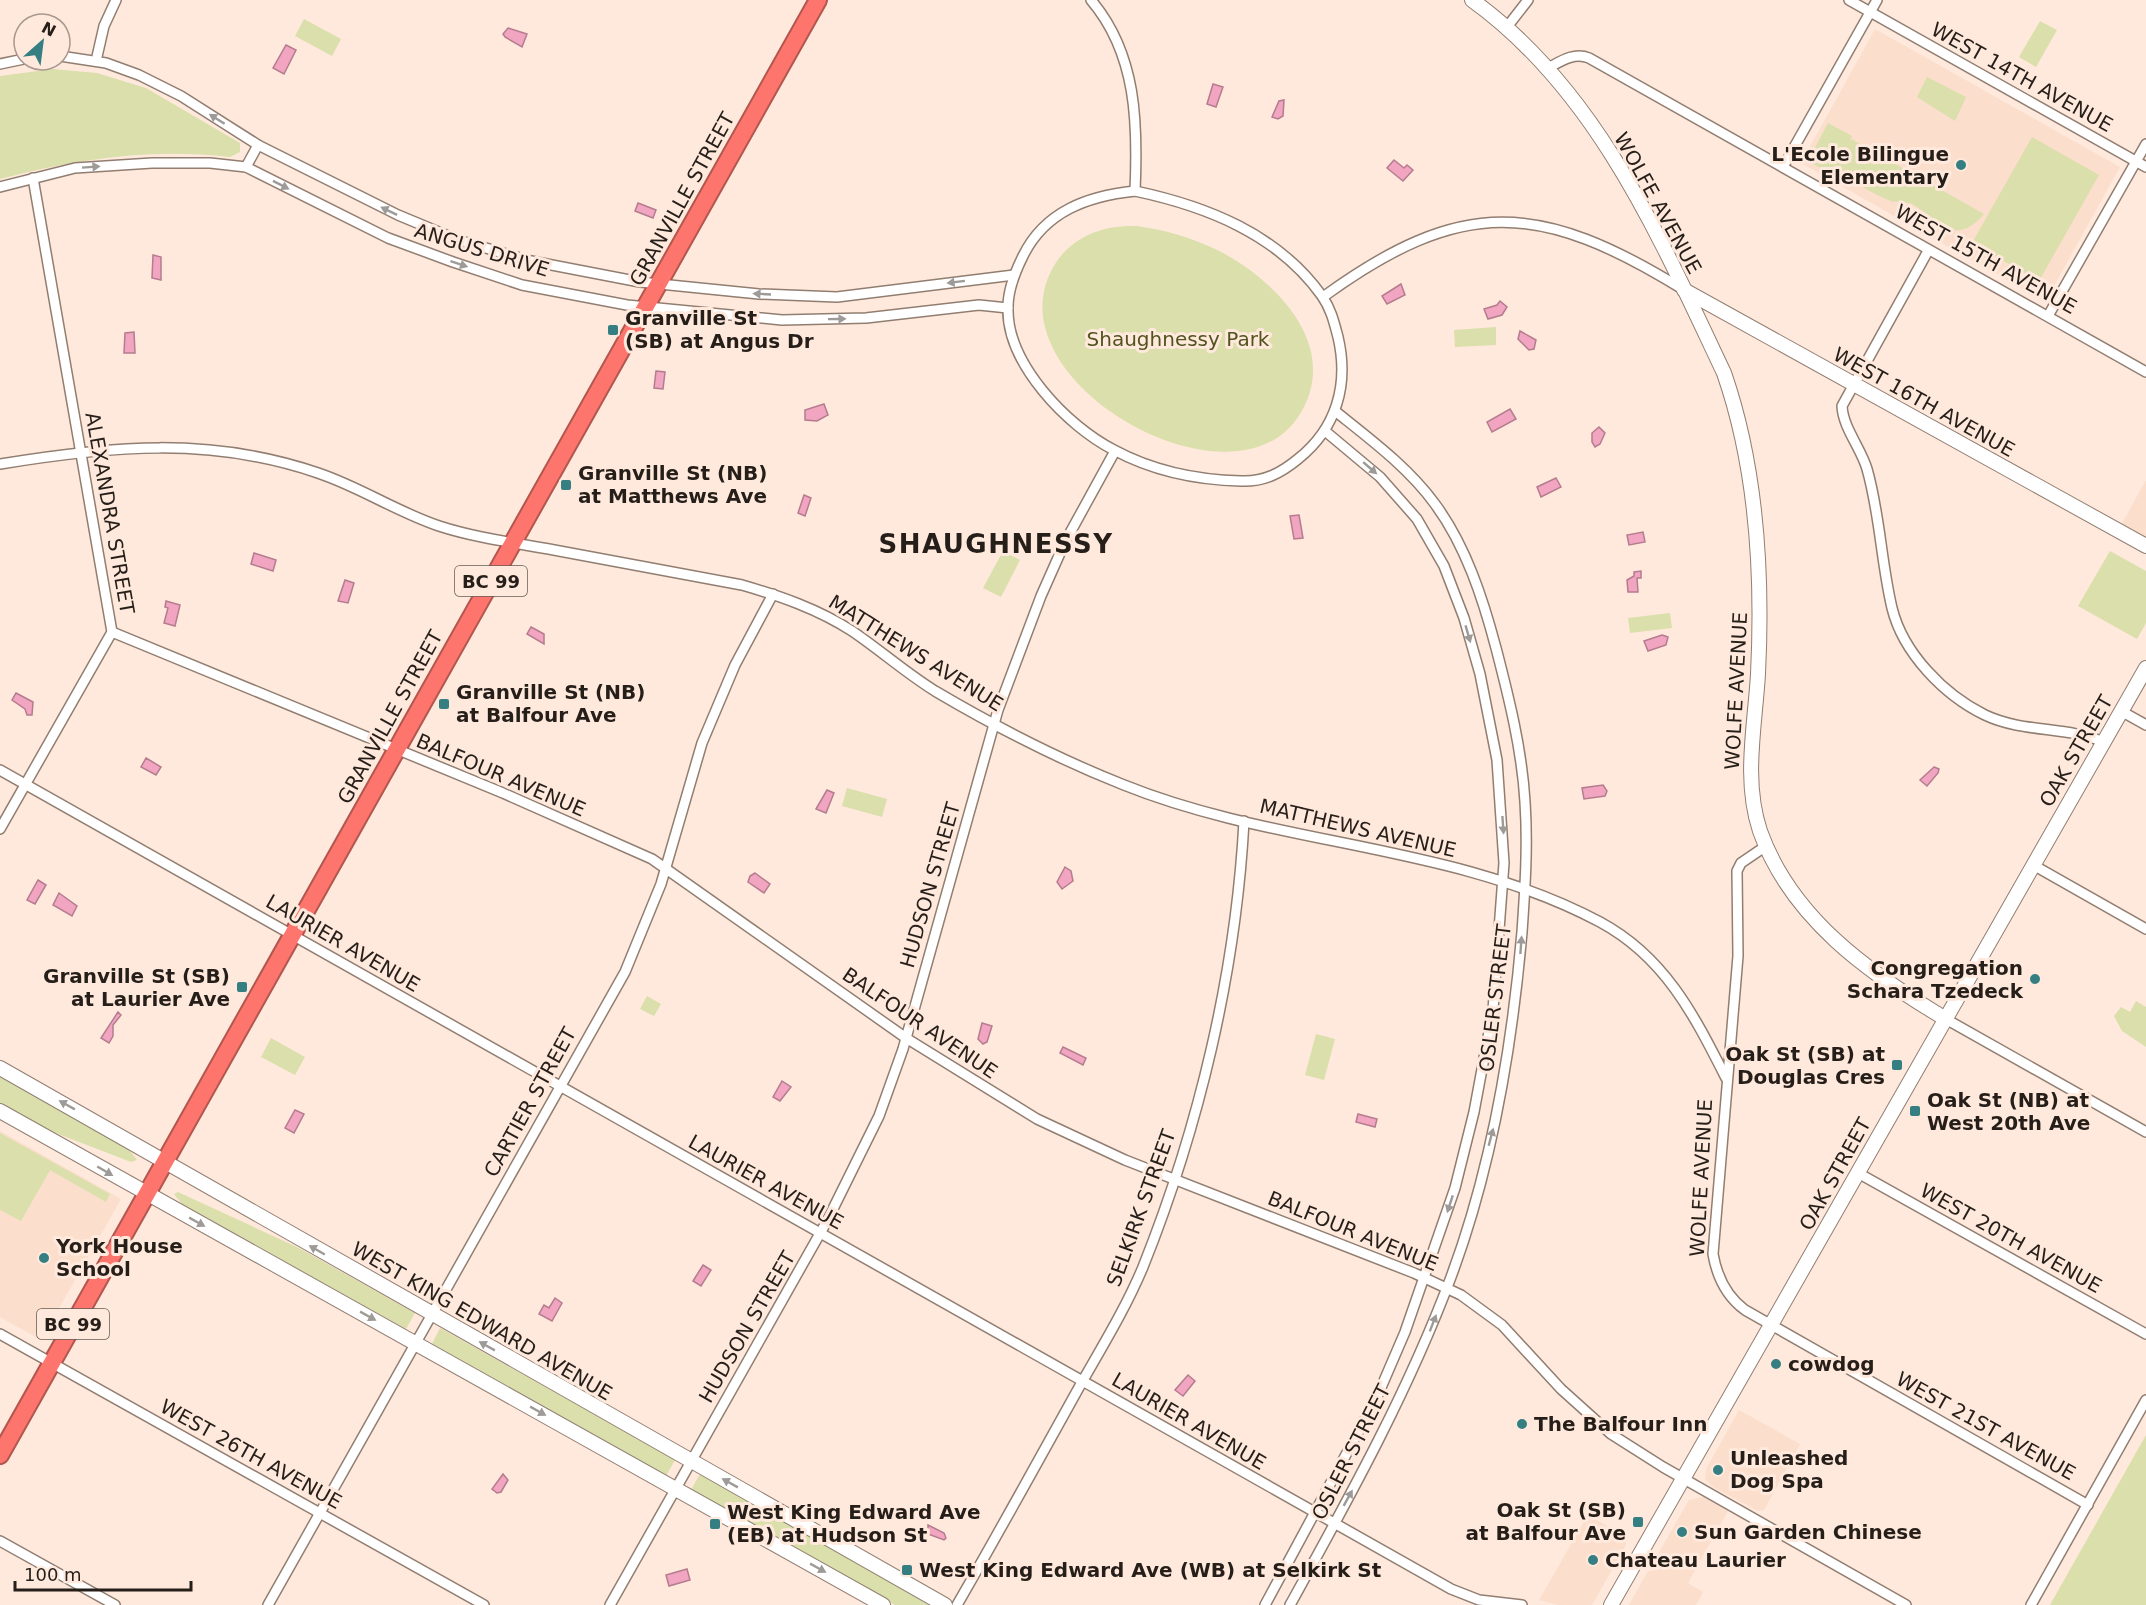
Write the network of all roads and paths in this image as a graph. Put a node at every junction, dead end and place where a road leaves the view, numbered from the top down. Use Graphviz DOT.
graph roads {
  1 [pos="116,0"];
  2 [pos="818,0"];
  3 [pos="1091,0"];
  4 [pos="1472,0"];
  5 [pos="1528,0"];
  6 [pos="1849,0"];
  7 [pos="1877,0"];
  8 [pos="1870,12"];
  9 [pos="1507,27"];
  10 [pos="72,58"];
  11 [pos="96,61"];
  12 [pos="1548,68"];
  13 [pos="2146,144"];
  14 [pos="258,145"];
  15 [pos="2136,161"];
  16 [pos="246,167"];
  17 [pos="1783,167"];
  18 [pos="2146,167"];
  19 [pos="33,178"];
  20 [pos="0,187"];
  21 [pos="1135,191"];
  22 [pos="1928,251"];
  23 [pos="1014,275"];
  24 [pos="658,284"];
  25 [pos="1684,290"];
  26 [pos="1323,297"];
  27 [pos="645,308"];
  28 [pos="1008,308"];
  29 [pos="2048,316"];
  30 [pos="2146,372"];
  31 [pos="1852,385"];
  32 [pos="1335,411"];
  33 [pos="1325,431"];
  34 [pos="1115,451"];
  35 [pos="81,452"];
  36 [pos="0,464"];
  37 [pos="513,542"];
  38 [pos="2146,546"];
  39 [pos="773,594"];
  40 [pos="112,632"];
  41 [pos="2146,668"];
  42 [pos="2121,711"];
  43 [pos="994,724"];
  44 [pos="2146,725"];
  45 [pos="2104,742"];
  46 [pos="396,750"];
  47 [pos="0,770"];
  48 [pos="25,784"];
  49 [pos="1244,821"];
  50 [pos="0,829"];
  51 [pos="1766,846"];
  52 [pos="2032,865"];
  53 [pos="666,868"];
  54 [pos="1502,881"];
  55 [pos="1526,889"];
  56 [pos="2146,928"];
  57 [pos="292,934"];
  58 [pos="1944,1018"];
  59 [pos="906,1038"];
  60 [pos="0,1068"];
  61 [pos="1726,1078"];
  62 [pos="559,1086"];
  63 [pos="0,1112"];
  64 [pos="2146,1132"];
  65 [pos="164,1161"];
  66 [pos="1858,1173"];
  67 [pos="1173,1179"];
  68 [pos="146,1194"];
  69 [pos="821,1233"];
  70 [pos="1425,1278"];
  71 [pos="1446,1288"];
  72 [pos="431,1314"];
  73 [pos="1772,1326"];
  74 [pos="0,1334"];
  75 [pos="2146,1334"];
  76 [pos="415,1342"];
  77 [pos="51,1363"];
  78 [pos="1083,1381"];
  79 [pos="2146,1400"];
  80 [pos="0,1455"];
  81 [pos="691,1461"];
  82 [pos="1683,1478"];
  83 [pos="676,1488"];
  84 [pos="2088,1505"];
  85 [pos="320,1512"];
  86 [pos="1315,1512"];
  87 [pos="1335,1523"];
  88 [pos="0,1541"];
  89 [pos="115,1605"];
  90 [pos="268,1605"];
  91 [pos="484,1605"];
  92 [pos="610,1605"];
  93 [pos="883,1605"];
  94 [pos="945,1605"];
  95 [pos="957,1605"];
  96 [pos="1265,1605"];
  97 [pos="1290,1605"];
  98 [pos="1522,1605"];
  99 [pos="1611,1605"];
  100 [pos="1906,1605"];
  101 [pos="2031,1605"];
  1 -- 11 [label="street"];
  2 -- 24 [label="highway, GRANVILLE STREET / BC 99"];
  3 -- 21 [label="street"];
  4 -- 9 [label="main road"];
  5 -- 9 [label="street"];
  6 -- 8 [label="street, WEST 14TH AVENUE"];
  7 -- 8 [label="street"];
  8 -- 15 [label="street, WEST 14TH AVENUE"];
  8 -- 17 [label="street"];
  9 -- 12 [label="main road"];
  10 -- 11 [label="street, ANGUS DRIVE"];
  14 -- 11 [label="street, ANGUS DRIVE, one-way"];
  12 -- 17 [label="street, WEST 15TH AVENUE"];
  12 -- 25 [label="main road, WOLFE AVENUE"];
  13 -- 15 [label="street"];
  14 -- 16 [label="street"];
  24 -- 14 [label="street, ANGUS DRIVE, one-way"];
  15 -- 18 [label="street, WEST 14TH AVENUE"];
  15 -- 29 [label="street"];
  19 -- 16 [label="street, ANGUS DRIVE, one-way"];
  16 -- 27 [label="street, ANGUS DRIVE, one-way"];
  17 -- 22 [label="street, WEST 15TH AVENUE"];
  19 -- 20 [label="street, ANGUS DRIVE"];
  19 -- 35 [label="street, ALEXANDRA STREET"];
  21 -- 23 [label="street"];
  21 -- 26 [label="street"];
  22 -- 29 [label="street, WEST 15TH AVENUE"];
  22 -- 31 [label="street"];
  23 -- 24 [label="street, ANGUS DRIVE, one-way"];
  23 -- 28 [label="street"];
  24 -- 27 [label="highway, GRANVILLE STREET / BC 99"];
  25 -- 26 [label="street"];
  25 -- 31 [label="main road, WEST 16TH AVENUE"];
  25 -- 51 [label="main road, WOLFE AVENUE"];
  26 -- 32 [label="street"];
  27 -- 28 [label="street, ANGUS DRIVE, one-way"];
  27 -- 37 [label="highway, GRANVILLE STREET / BC 99"];
  28 -- 34 [label="street"];
  29 -- 30 [label="street, WEST 15TH AVENUE"];
  31 -- 38 [label="main road, WEST 16TH AVENUE"];
  31 -- 45 [label="street"];
  32 -- 33 [label="street"];
  32 -- 55 [label="street, OSLER STREET"];
  33 -- 34 [label="street"];
  33 -- 54 [label="street, OSLER STREET, one-way"];
  34 -- 43 [label="street, HUDSON STREET"];
  35 -- 36 [label="street, MATTHEWS AVENUE"];
  35 -- 37 [label="street, MATTHEWS AVENUE"];
  35 -- 40 [label="street, ALEXANDRA STREET"];
  37 -- 39 [label="street, MATTHEWS AVENUE"];
  37 -- 46 [label="highway, GRANVILLE STREET / BC 99"];
  39 -- 43 [label="street, MATTHEWS AVENUE"];
  39 -- 53 [label="street, CARTIER STREET"];
  40 -- 46 [label="street, BALFOUR AVENUE"];
  40 -- 48 [label="street, ALEXANDRA STREET"];
  41 -- 42 [label="main road, OAK STREET"];
  42 -- 44 [label="street"];
  42 -- 45 [label="main road, OAK STREET"];
  43 -- 49 [label="street, MATTHEWS AVENUE"];
  43 -- 59 [label="street, HUDSON STREET"];
  45 -- 52 [label="main road, OAK STREET"];
  46 -- 53 [label="street, BALFOUR AVENUE"];
  46 -- 57 [label="highway, GRANVILLE STREET / BC 99"];
  47 -- 48 [label="street, LAURIER AVENUE"];
  48 -- 50 [label="street, ALEXANDRA STREET"];
  48 -- 57 [label="street, LAURIER AVENUE"];
  49 -- 54 [label="street, MATTHEWS AVENUE"];
  49 -- 67 [label="street, SELKIRK STREET"];
  51 -- 58 [label="main road"];
  51 -- 61 [label="street, WOLFE AVENUE"];
  52 -- 56 [label="street"];
  52 -- 58 [label="main road, OAK STREET"];
  53 -- 59 [label="street, BALFOUR AVENUE"];
  53 -- 62 [label="street, CARTIER STREET"];
  54 -- 55 [label="street, MATTHEWS AVENUE"];
  54 -- 70 [label="street, OSLER STREET, one-way"];
  55 -- 61 [label="street, MATTHEWS AVENUE"];
  71 -- 55 [label="street, OSLER STREET, one-way"];
  57 -- 62 [label="street, LAURIER AVENUE"];
  57 -- 65 [label="highway, GRANVILLE STREET / BC 99"];
  58 -- 64 [label="street"];
  58 -- 66 [label="main road, OAK STREET"];
  59 -- 67 [label="street, BALFOUR AVENUE"];
  59 -- 69 [label="street, HUDSON STREET"];
  65 -- 60 [label="main road, WEST KING EDWARD AVENUE, one-way"];
  61 -- 73 [label="street, WOLFE AVENUE"];
  62 -- 69 [label="street, LAURIER AVENUE"];
  62 -- 72 [label="street, CARTIER STREET"];
  63 -- 68 [label="main road, one-way"];
  65 -- 68 [label="highway, GRANVILLE STREET / BC 99"];
  72 -- 65 [label="main road, WEST KING EDWARD AVENUE, one-way"];
  66 -- 73 [label="main road, OAK STREET"];
  66 -- 75 [label="street, WEST 20TH AVENUE"];
  67 -- 70 [label="street, BALFOUR AVENUE"];
  67 -- 78 [label="street, SELKIRK STREET"];
  68 -- 76 [label="main road, one-way"];
  68 -- 77 [label="highway, GRANVILLE STREET / BC 99"];
  69 -- 78 [label="street, LAURIER AVENUE"];
  69 -- 81 [label="street, HUDSON STREET"];
  70 -- 71 [label="street, BALFOUR AVENUE"];
  70 -- 86 [label="street, OSLER STREET"];
  71 -- 82 [label="street, BALFOUR AVENUE"];
  87 -- 71 [label="street, OSLER STREET, one-way"];
  72 -- 76 [label="street, CARTIER STREET"];
  81 -- 72 [label="main road, WEST KING EDWARD AVENUE, one-way"];
  73 -- 82 [label="main road, OAK STREET"];
  73 -- 84 [label="street, WEST 21ST AVENUE"];
  74 -- 77 [label="street, WEST 26TH AVENUE"];
  76 -- 83 [label="main road, one-way"];
  76 -- 85 [label="street, CARTIER STREET"];
  77 -- 80 [label="highway, GRANVILLE STREET / BC 99"];
  77 -- 85 [label="street, WEST 26TH AVENUE"];
  78 -- 86 [label="street, LAURIER AVENUE"];
  78 -- 95 [label="street, SELKIRK STREET"];
  79 -- 84 [label="street"];
  81 -- 83 [label="street, HUDSON STREET"];
  94 -- 81 [label="main road, WEST KING EDWARD AVENUE, one-way"];
  82 -- 99 [label="main road, OAK STREET"];
  82 -- 100 [label="street, BALFOUR AVENUE"];
  83 -- 92 [label="street, HUDSON STREET"];
  83 -- 93 [label="main road, one-way"];
  84 -- 101 [label="street"];
  85 -- 90 [label="street, CARTIER STREET"];
  85 -- 91 [label="street, WEST 26TH AVENUE"];
  86 -- 87 [label="street, LAURIER AVENUE"];
  86 -- 96 [label="street, OSLER STREET"];
  87 -- 97 [label="street, OSLER STREET"];
  87 -- 98 [label="street, LAURIER AVENUE"];
  88 -- 89 [label="street"];
}
